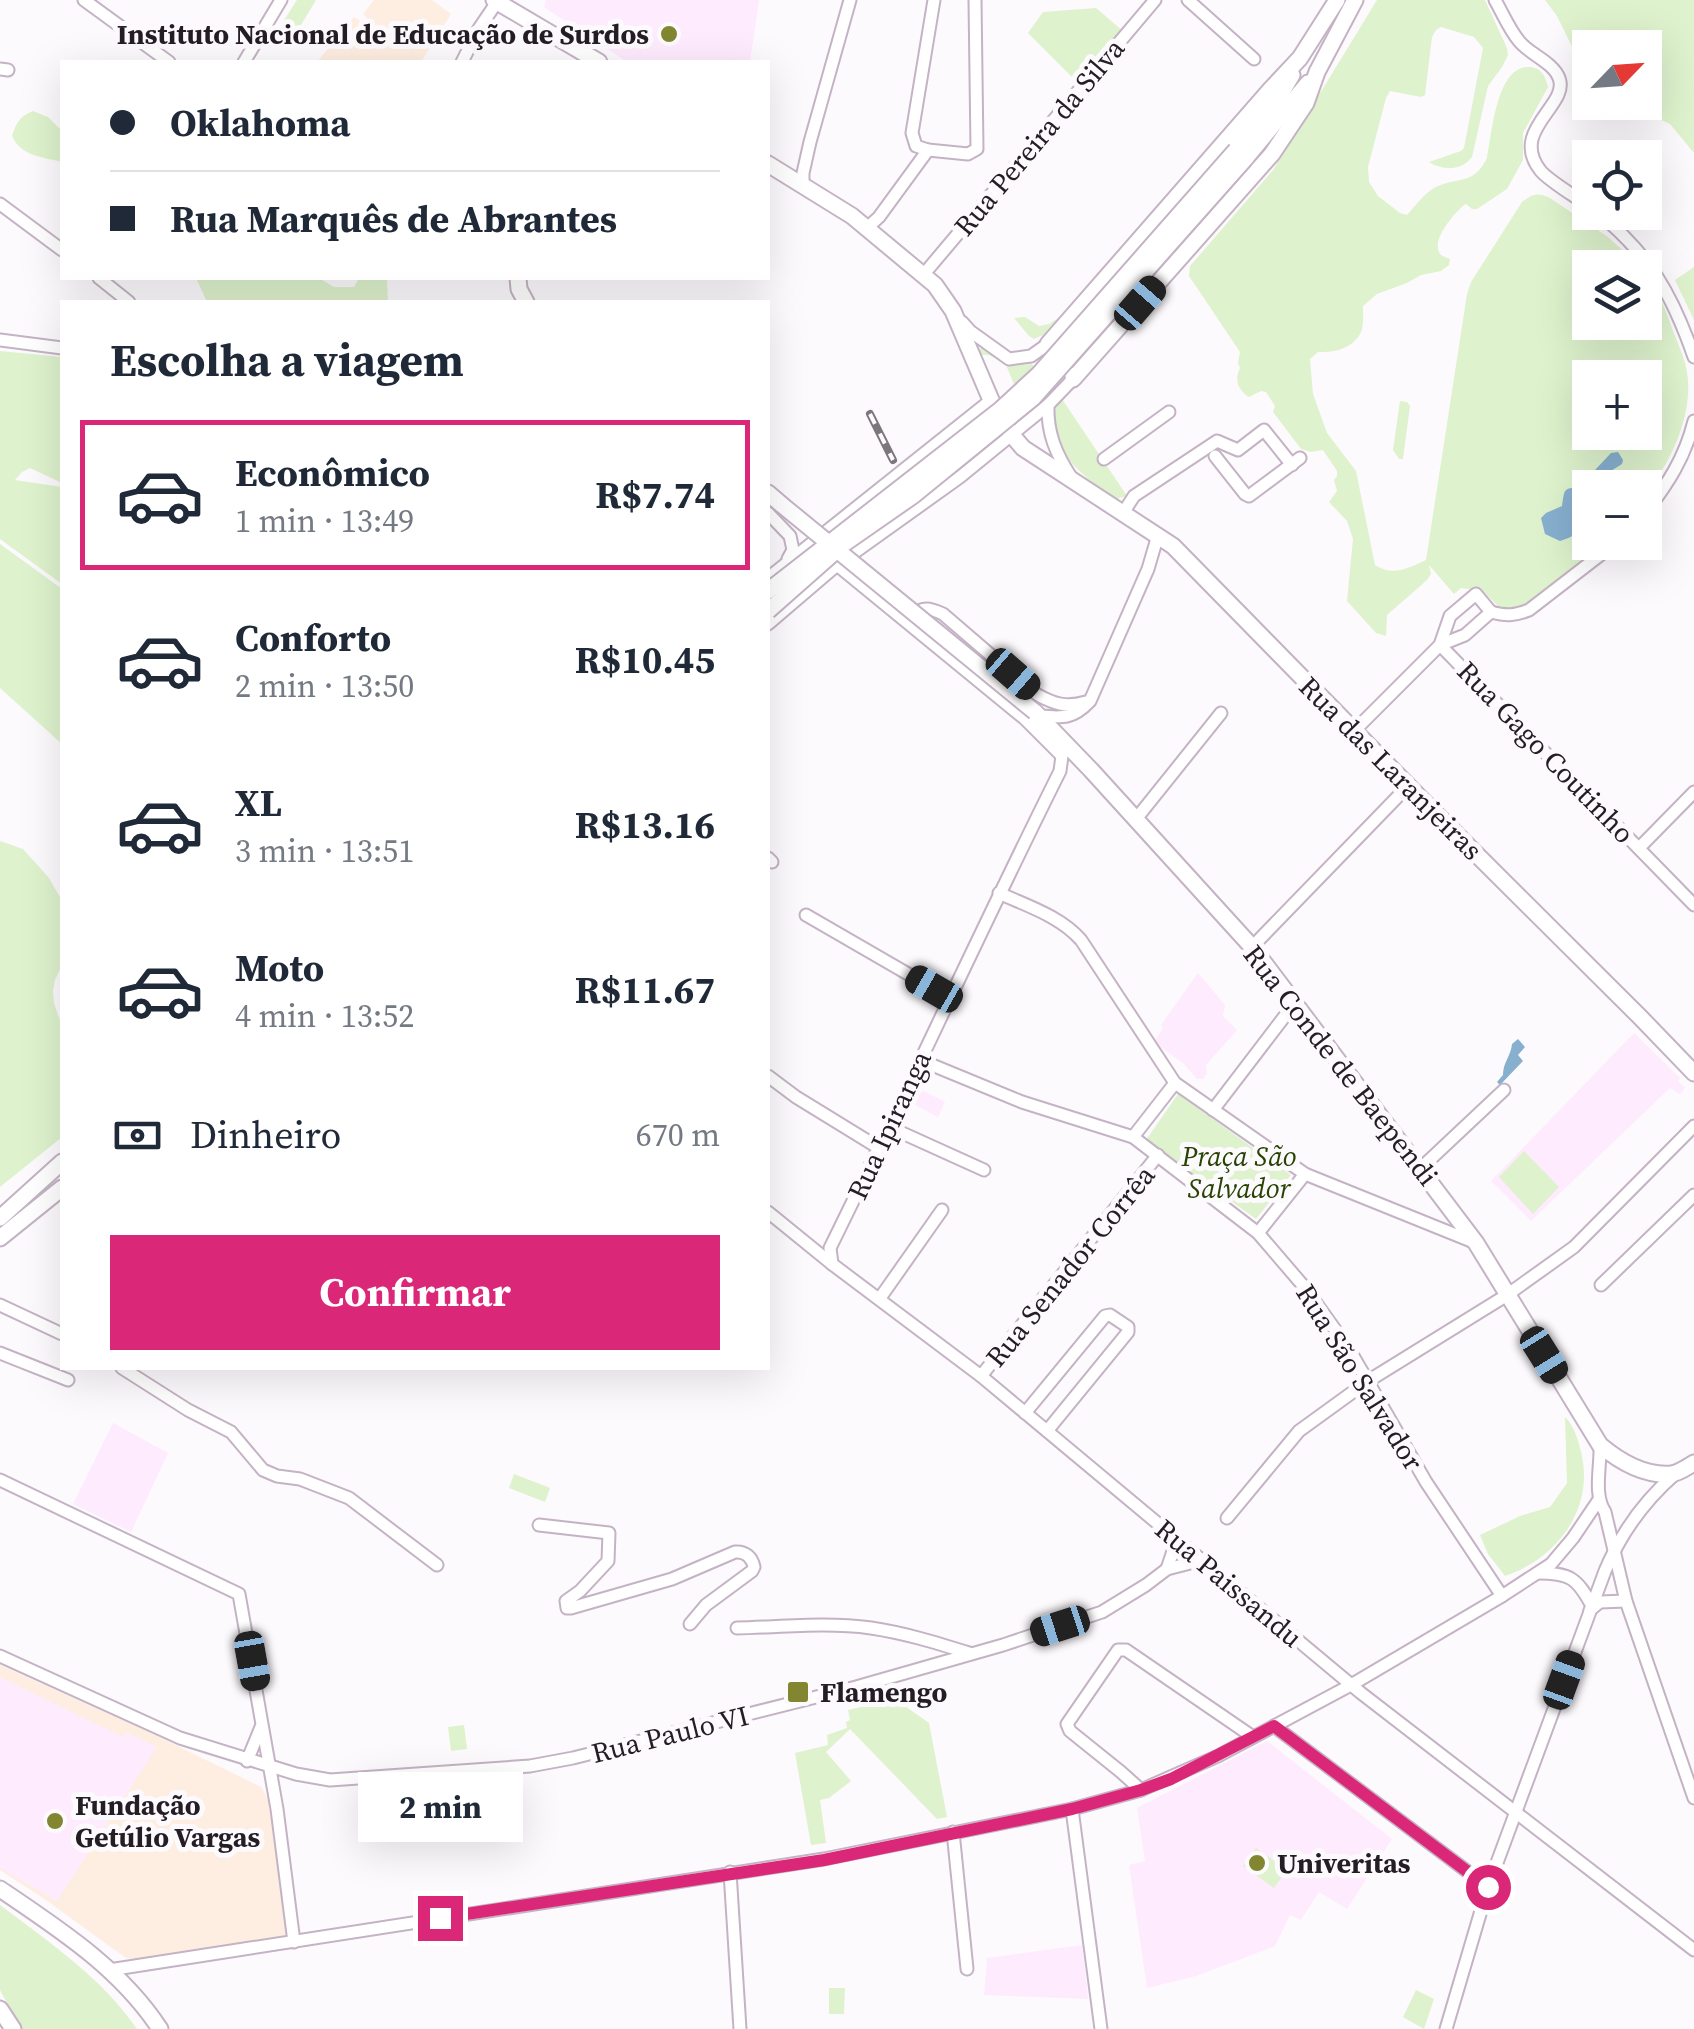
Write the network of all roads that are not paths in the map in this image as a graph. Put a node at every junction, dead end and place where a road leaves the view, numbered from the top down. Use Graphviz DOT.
graph roads {
  1 [pos="84,0"];
  2 [pos="281,0"];
  3 [pos="850,0"];
  4 [pos="934,0"];
  5 [pos="975,0"];
  6 [pos="1155,0"];
  7 [pos="1188,0"];
  8 [pos="1336,0"];
  9 [pos="1355,0"];
  10 [pos="1495,0"];
  11 [pos="496,1"];
  12 [pos="578,56"];
  13 [pos="1300,58"];
  14 [pos="1254,59"];
  15 [pos="166,60"];
  16 [pos="245,60"];
  17 [pos="463,60"];
  18 [pos="1316,72"];
  19 [pos="928,150"];
  20 [pos="1240,155"];
  21 [pos="804,164"];
  22 [pos="770,165"];
  23 [pos="786,175"];
  24 [pos="803,186"];
  25 [pos="1572,194"];
  26 [pos="0,204"];
  27 [pos="867,228"];
  28 [pos="1617,230"];
  29 [pos="60,249"];
  30 [pos="924,274"];
  31 [pos="102,280"];
  32 [pos="126,300"];
  33 [pos="953,311"];
  34 [pos="0,340"];
  35 [pos="1048,344"];
  36 [pos="60,348"];
  37 [pos="1694,357"];
  38 [pos="1074,378"];
  39 [pos="991,400"];
  40 [pos="1048,406"];
  41 [pos="1169,412"];
  42 [pos="1694,421"];
  43 [pos="960,426"];
  44 [pos="1010,434"];
  45 [pos="1216,456"];
  46 [pos="982,458"];
  47 [pos="1104,459"];
  48 [pos="1073,481"];
  49 [pos="1662,490"];
  50 [pos="770,495"];
  51 [pos="1123,513"];
  52 [pos="770,515"];
  53 [pos="1158,536"];
  54 [pos="1594,560"];
  55 [pos="786,563"];
  56 [pos="837,565"];
  57 [pos="770,576"];
  58 [pos="770,589"];
  59 [pos="770,608"];
  60 [pos="1491,612"];
  61 [pos="770,622"];
  62 [pos="904,622"];
  63 [pos="1440,645"];
  64 [pos="1090,701"];
  65 [pos="1221,713"];
  66 [pos="1038,714"];
  67 [pos="1354,730"];
  68 [pos="1055,734"];
  69 [pos="1062,756"];
  70 [pos="1409,785"];
  71 [pos="1694,792"];
  72 [pos="1136,819"];
  73 [pos="1639,848"];
  74 [pos="999,893"];
  75 [pos="1694,905"];
  76 [pos="806,914"];
  77 [pos="1252,947"];
  78 [pos="950,996"];
  79 [pos="1294,1004"];
  80 [pos="920,1060"];
  81 [pos="1694,1073"];
  82 [pos="770,1077"];
  83 [pos="1175,1083"];
  84 [pos="1504,1090"];
  85 [pos="1213,1110"];
  86 [pos="1694,1126"];
  87 [pos="889,1127"];
  88 [pos="1133,1137"];
  89 [pos="879,1148"];
  90 [pos="1158,1155"];
  91 [pos="60,1164"];
  92 [pos="1421,1168"];
  93 [pos="984,1170"];
  94 [pos="1304,1174"];
  95 [pos="60,1190"];
  96 [pos="1694,1195"];
  97 [pos="942,1210"];
  98 [pos="770,1213"];
  99 [pos="0,1218"];
  100 [pos="1258,1233"];
  101 [pos="0,1238"];
  102 [pos="1476,1242"];
  103 [pos="823,1250"];
  104 [pos="1600,1285"];
  105 [pos="1507,1295"];
  106 [pos="880,1298"];
  107 [pos="0,1305"];
  108 [pos="60,1333"];
  109 [pos="0,1352"];
  110 [pos="125,1370"];
  111 [pos="982,1376"];
  112 [pos="68,1380"];
  113 [pos="1368,1381"];
  114 [pos="1025,1413"];
  115 [pos="1047,1431"];
  116 [pos="1600,1445"];
  117 [pos="1694,1463"];
  118 [pos="1674,1474"];
  119 [pos="0,1480"];
  120 [pos="1598,1502"];
  121 [pos="1227,1518"];
  122 [pos="539,1526"];
  123 [pos="1174,1538"];
  124 [pos="1614,1550"];
  125 [pos="1202,1560"];
  126 [pos="437,1565"];
  127 [pos="1167,1569"];
  128 [pos="1538,1573"];
  129 [pos="1502,1596"];
  130 [pos="1626,1601"];
  131 [pos="1591,1608"];
  132 [pos="690,1624"];
  133 [pos="737,1628"];
  134 [pos="971,1654"];
  135 [pos="0,1656"];
  136 [pos="1351,1685"];
  137 [pos="263,1723"];
  138 [pos="1274,1726"];
  139 [pos="1253,1737"];
  140 [pos="246,1760"];
  141 [pos="268,1766"];
  142 [pos="1141,1790"];
  143 [pos="1694,1798"];
  144 [pos="1072,1809"];
  145 [pos="1516,1812"];
  146 [pos="952,1832"];
  147 [pos="730,1872"];
  148 [pos="1488,1887"];
  149 [pos="0,1889"];
  150 [pos="294,1942"];
  151 [pos="1694,1950"];
  152 [pos="967,1969"];
  153 [pos="109,1970"];
  154 [pos="0,2009"];
  155 [pos="12,2029"];
  156 [pos="160,2029"];
  157 [pos="740,2029"];
  158 [pos="1101,2029"];
  159 [pos="1446,2029"];
  1 -- 15 [label="street"];
  2 -- 16 [label="street"];
  3 -- 21 [label="street"];
  4 -- 19 [label="street"];
  5 -- 19 [label="street"];
  6 -- 30 [label="street, Rua Pereira da Silva"];
  7 -- 14 [label="street"];
  8 -- 13 [label="main road"];
  9 -- 18 [label="main road"];
  10 -- 25 [label="street"];
  11 -- 12 [label="main road"];
  11 -- 17 [label="street"];
  13 -- 20 [label="main road"];
  13 -- 35 [label="main road"];
  18 -- 20 [label="main road"];
  18 -- 38 [label="main road"];
  19 -- 27 [label="street"];
  20 -- 58 [label="main road, bridge"];
  20 -- 59 [label="main road, bridge"];
  21 -- 23 [label="street"];
  21 -- 24 [label="street"];
  22 -- 23 [label="main road, Rua das Laranjeiras"];
  23 -- 24 [label="main road, Rua das Laranjeiras"];
  24 -- 27 [label="main road, Rua das Laranjeiras"];
  26 -- 29 [label="street"];
  27 -- 30 [label="main road, Rua das Laranjeiras"];
  28 -- 37 [label="street"];
  30 -- 33 [label="main road, Rua das Laranjeiras"];
  31 -- 32 [label="street"];
  33 -- 35 [label="street"];
  33 -- 39 [label="main road, Rua das Laranjeiras"];
  34 -- 36 [label="street"];
  35 -- 38 [label="street"];
  38 -- 40 [label="street"];
  39 -- 43 [label="street"];
  39 -- 44 [label="main road, Rua das Laranjeiras"];
  40 -- 44 [label="street"];
  40 -- 48 [label="street"];
  41 -- 47 [label="street"];
  42 -- 49 [label="street"];
  43 -- 46 [label="street"];
  43 -- 55 [label="street"];
  44 -- 46 [label="street"];
  44 -- 48 [label="main road, Rua das Laranjeiras"];
  45 -- 51 [label="street"];
  46 -- 56 [label="street"];
  48 -- 51 [label="main road, Rua das Laranjeiras"];
  50 -- 66 [label="main road, Rua Conde de Baependi, bridge"];
  51 -- 53 [label="main road, Rua das Laranjeiras"];
  52 -- 55 [label="street"];
  53 -- 64 [label="street"];
  53 -- 67 [label="main road, Rua das Laranjeiras"];
  54 -- 60 [label="street"];
  55 -- 57 [label="street"];
  56 -- 61 [label="street"];
  56 -- 62 [label="street"];
  60 -- 63 [label="street"];
  60 -- 63 [label="street"];
  62 -- 64 [label="street"];
  62 -- 69 [label="street"];
  63 -- 67 [label="street, Rua Gago Coutinho"];
  63 -- 73 [label="street, Rua Gago Coutinho"];
  64 -- 66 [label="street"];
  65 -- 72 [label="street"];
  66 -- 68 [label="main road, Rua Conde de Baependi"];
  67 -- 70 [label="main road, Rua das Laranjeiras"];
  68 -- 69 [label="street"];
  68 -- 72 [label="main road, Rua Conde de Baependi"];
  69 -- 74 [label="street, Rua Ipiranga"];
  70 -- 77 [label="street"];
  70 -- 81 [label="main road, Rua das Laranjeiras"];
  71 -- 73 [label="street"];
  72 -- 77 [label="main road, Rua Conde de Baependi"];
  73 -- 75 [label="street, Rua Gago Coutinho"];
  74 -- 78 [label="street, Rua Ipiranga"];
  74 -- 83 [label="street"];
  76 -- 78 [label="street"];
  77 -- 79 [label="main road, Rua Conde de Baependi"];
  78 -- 80 [label="street, Rua Ipiranga"];
  79 -- 85 [label="street"];
  79 -- 92 [label="main road, Rua Conde de Baependi"];
  80 -- 87 [label="street, Rua Ipiranga"];
  80 -- 88 [label="street, Rua São Salvador"];
  82 -- 89 [label="street"];
  83 -- 85 [label="street"];
  83 -- 88 [label="street"];
  84 -- 92 [label="street"];
  85 -- 94 [label="street"];
  86 -- 105 [label="street"];
  87 -- 89 [label="street, Rua Ipiranga"];
  87 -- 93 [label="street"];
  88 -- 90 [label="street, Rua São Salvador"];
  89 -- 103 [label="street, Rua Ipiranga"];
  90 -- 100 [label="street, Rua São Salvador"];
  90 -- 111 [label="street, Rua Senador Corrêa"];
  91 -- 99 [label="main road"];
  92 -- 102 [label="main road, Rua Conde de Baependi"];
  94 -- 100 [label="street"];
  94 -- 102 [label="street"];
  95 -- 101 [label="main road"];
  96 -- 104 [label="street"];
  97 -- 106 [label="street"];
  98 -- 103 [label="street"];
  100 -- 113 [label="street, Rua São Salvador"];
  102 -- 105 [label="main road, Rua Conde de Baependi"];
  103 -- 106 [label="street, Rua Paissandu"];
  105 -- 113 [label="street"];
  105 -- 116 [label="main road, Rua Conde de Baependi"];
  106 -- 111 [label="street, Rua Paissandu"];
  107 -- 108 [label="street"];
  109 -- 112 [label="street"];
  110 -- 126 [label="street"];
  111 -- 114 [label="street, Rua Paissandu"];
  113 -- 121 [label="street"];
  113 -- 129 [label="street, Rua São Salvador"];
  114 -- 115 [label="street, Rua Paissandu"];
  114 -- 115 [label="street"];
  115 -- 123 [label="street, Rua Paissandu"];
  116 -- 118 [label="main road"];
  116 -- 120 [label="street"];
  117 -- 118 [label="main road"];
  118 -- 124 [label="street"];
  119 -- 137 [label="street"];
  120 -- 124 [label="street"];
  120 -- 128 [label="street"];
  122 -- 132 [label="street"];
  123 -- 125 [label="street, Rua Paissandu"];
  123 -- 127 [label="street"];
  124 -- 130 [label="street"];
  124 -- 131 [label="street"];
  125 -- 127 [label="street, Rua Paulo VI"];
  125 -- 136 [label="street, Rua Paissandu"];
  127 -- 134 [label="street, Rua Paulo VI"];
  128 -- 129 [label="street"];
  128 -- 131 [label="street"];
  129 -- 136 [label="street"];
  130 -- 131 [label="street"];
  130 -- 143 [label="street"];
  131 -- 145 [label="street"];
  133 -- 134 [label="street"];
  134 -- 141 [label="street, Rua Paulo VI"];
  135 -- 140 [label="street, Rua Paulo VI"];
  136 -- 138 [label="street"];
  136 -- 145 [label="street, Rua Paissandu"];
  137 -- 140 [label="street"];
  137 -- 141 [label="street"];
  138 -- 139 [label="street"];
  138 -- 148 [label="street"];
  139 -- 142 [label="street"];
  139 -- 142 [label="street"];
  140 -- 141 [label="street, Rua Paulo VI"];
  141 -- 150 [label="street"];
  142 -- 144 [label="street"];
  144 -- 146 [label="street"];
  144 -- 158 [label="street"];
  145 -- 148 [label="street"];
  145 -- 151 [label="street, Rua Paissandu"];
  146 -- 147 [label="street"];
  146 -- 152 [label="street"];
  147 -- 150 [label="street"];
  147 -- 157 [label="street"];
  148 -- 159 [label="street"];
  149 -- 153 [label="main road"];
  150 -- 153 [label="street"];
  153 -- 156 [label="main road"];
  154 -- 155 [label="main road"];
}
